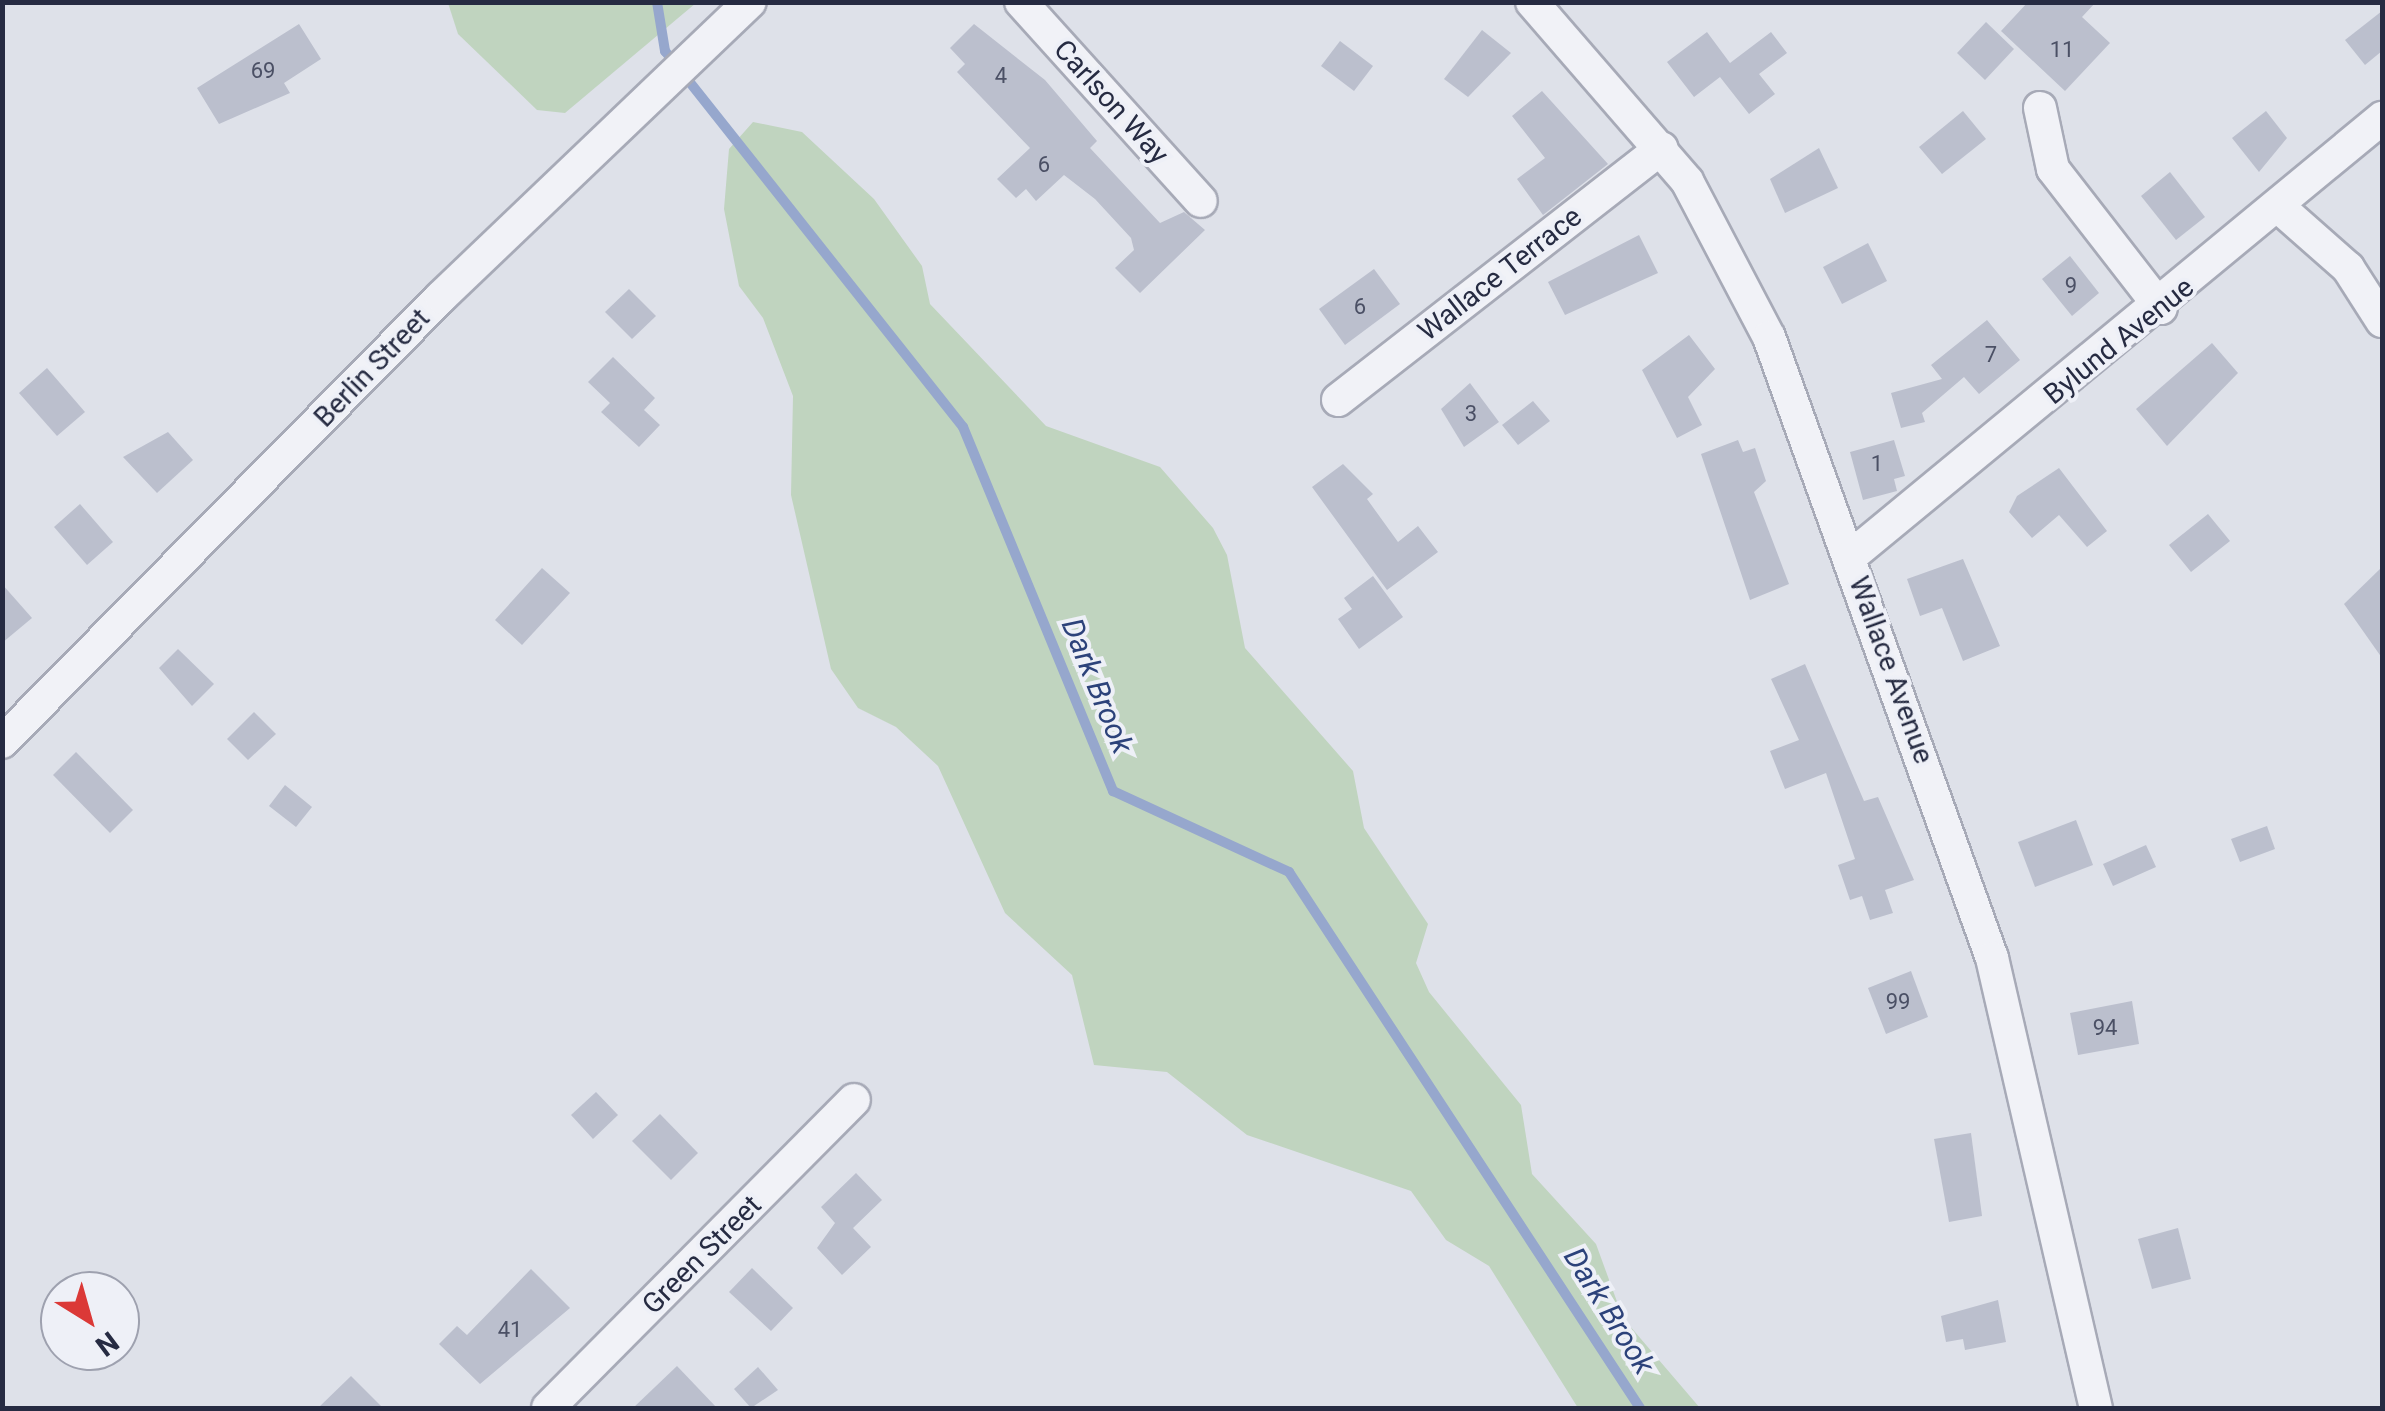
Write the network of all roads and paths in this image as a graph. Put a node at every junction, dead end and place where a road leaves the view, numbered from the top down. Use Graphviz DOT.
graph roads {
  1 [pos="750,2"];
  2 [pos="1022,2"];
  3 [pos="1532,2"];
  4 [pos="2040,108"];
  5 [pos="2382,118"];
  6 [pos="1662,148"];
  7 [pos="1201,201"];
  8 [pos="2280,208"];
  9 [pos="2161,308"];
  10 [pos="2382,321"];
  11 [pos="1338,400"];
  12 [pos="1850,557"];
  13 [pos="2,742"];
  14 [pos="854,1100"];
  15 [pos="548,1408"];
  16 [pos="2096,1408"];
  1 -- 13 [label="street, Berlin Street"];
  2 -- 7 [label="street, Carlson Way"];
  3 -- 6 [label="street, Wallace Avenue"];
  4 -- 9 [label="street"];
  5 -- 8 [label="street, Bylund Avenue"];
  6 -- 11 [label="street, Wallace Terrace"];
  6 -- 12 [label="street, Wallace Avenue"];
  8 -- 9 [label="street, Bylund Avenue"];
  8 -- 10 [label="street"];
  9 -- 12 [label="street, Bylund Avenue"];
  12 -- 16 [label="street, Wallace Avenue"];
  14 -- 15 [label="street, Green Street"];
}
